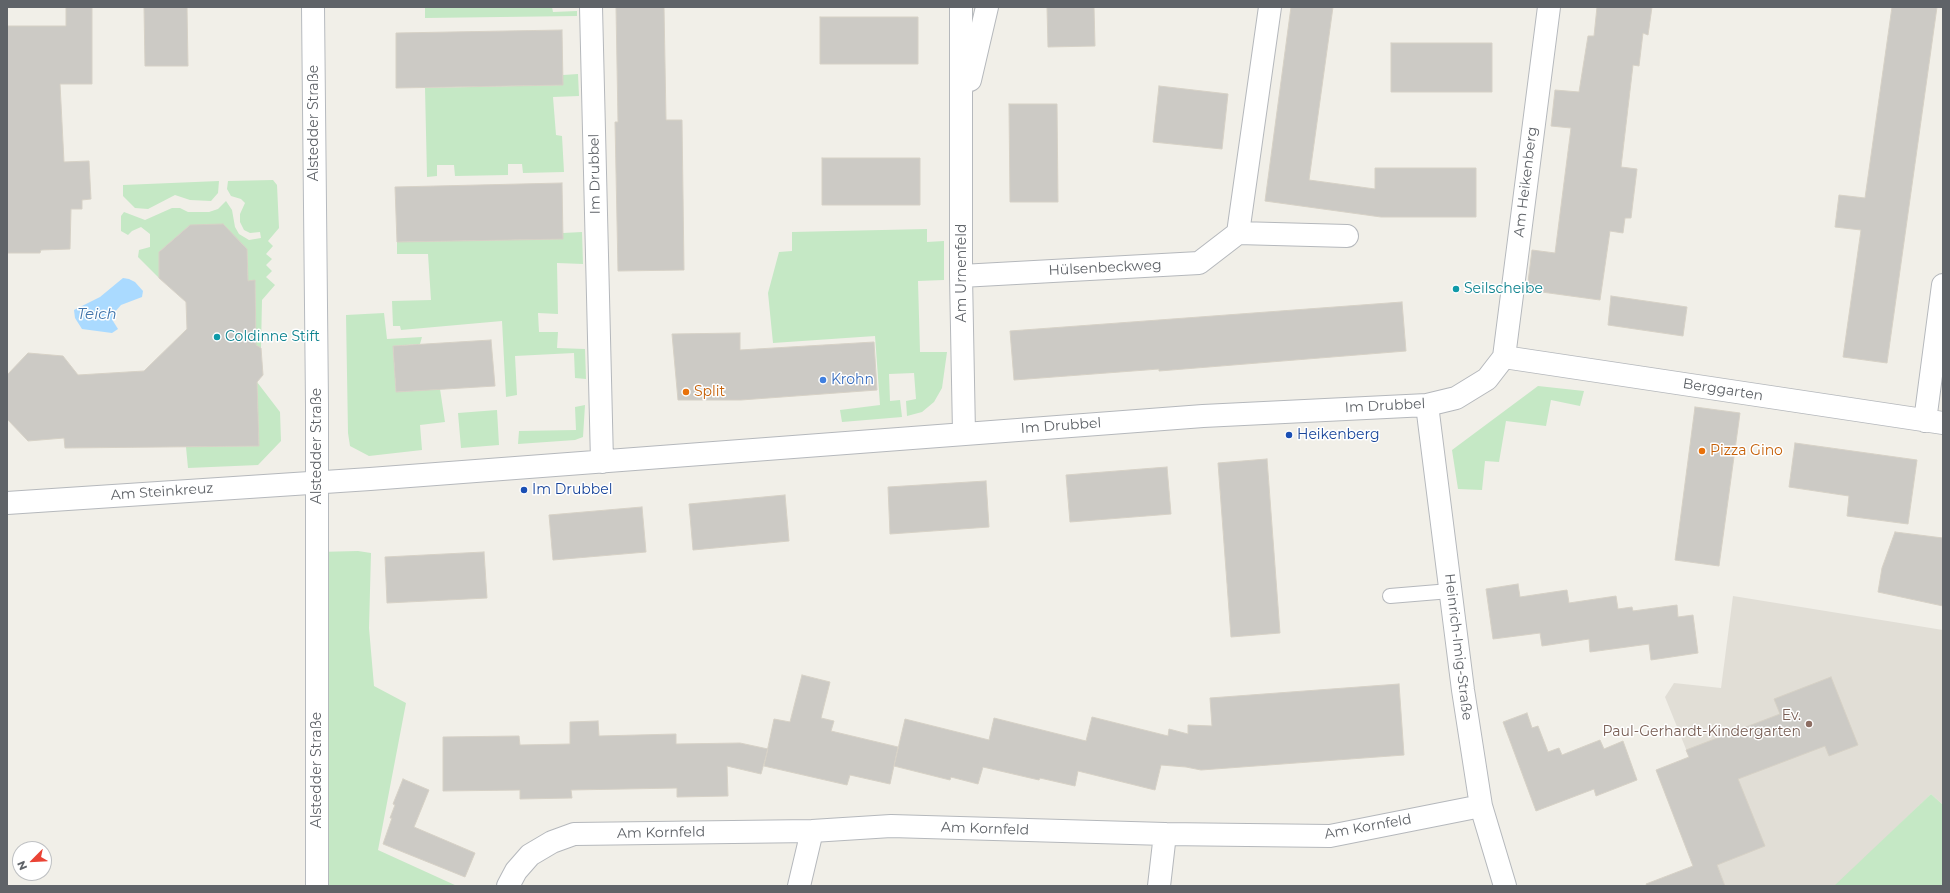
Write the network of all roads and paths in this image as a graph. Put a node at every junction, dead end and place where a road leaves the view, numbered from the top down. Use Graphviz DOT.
graph roads {
  1 [pos="313,7"];
  2 [pos="591,7"];
  3 [pos="961,7"];
  4 [pos="988,7"];
  5 [pos="1270,7"];
  6 [pos="1549,7"];
  7 [pos="962,113"];
  8 [pos="1238,232"];
  9 [pos="1348,236"];
  10 [pos="961,276"];
  11 [pos="1943,285"];
  12 [pos="1504,357"];
  13 [pos="1427,405"];
  14 [pos="1934,422"];
  15 [pos="964,433"];
  16 [pos="602,462"];
  17 [pos="317,482"];
  18 [pos="7,503"];
  19 [pos="1450,591"];
  20 [pos="1390,596"];
  21 [pos="1481,806"];
  22 [pos="812,831"];
  23 [pos="1165,834"];
  24 [pos="316,886"];
  25 [pos="508,886"];
  26 [pos="799,886"];
  27 [pos="1159,886"];
  28 [pos="1505,886"];
  1 -- 17 [label="street, Alstedder Straße"];
  2 -- 16 [label="street, Im Drubbel"];
  3 -- 7 [label="street, Am Urnenfeld"];
  4 -- 7 [label="street, Am Urnenfeld"];
  5 -- 8 [label="street"];
  6 -- 12 [label="street, Am Heikenberg"];
  7 -- 10 [label="street, Am Urnenfeld"];
  8 -- 9 [label="street"];
  8 -- 10 [label="street, Hülsenbeckweg"];
  10 -- 15 [label="street, Am Urnenfeld"];
  11 -- 14 [label="street"];
  12 -- 13 [label="street, Im Drubbel"];
  12 -- 14 [label="street, Berggarten"];
  13 -- 15 [label="street, Im Drubbel"];
  13 -- 19 [label="street, Heinrich-Imig-Straße"];
  15 -- 16 [label="street, Im Drubbel"];
  16 -- 17 [label="street, Im Drubbel"];
  17 -- 18 [label="street, Am Steinkreuz"];
  17 -- 24 [label="street, Alstedder Straße"];
  19 -- 20 [label="lane"];
  19 -- 21 [label="street, Heinrich-Imig-Straße"];
  21 -- 23 [label="street, Am Kornfeld"];
  21 -- 28 [label="street, Heinrich-Imig-Straße"];
  22 -- 23 [label="street, Am Kornfeld"];
  22 -- 25 [label="street, Am Kornfeld"];
  22 -- 26 [label="street"];
  23 -- 27 [label="street"];
}
